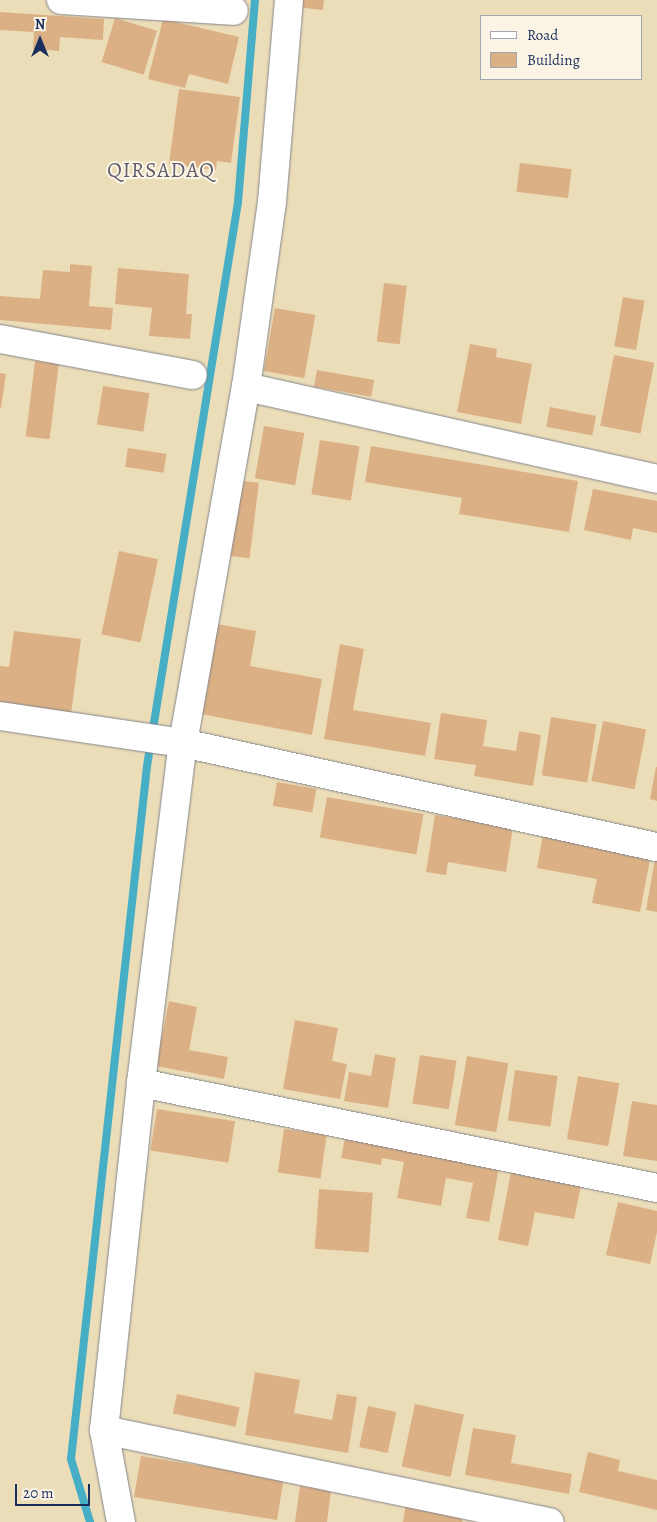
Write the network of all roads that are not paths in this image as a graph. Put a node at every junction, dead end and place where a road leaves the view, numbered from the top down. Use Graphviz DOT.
graph roads {
  1 [pos="61,0"];
  2 [pos="289,0"];
  3 [pos="234,11"];
  4 [pos="0,339"];
  5 [pos="193,374"];
  6 [pos="246,387"];
  7 [pos="657,479"];
  8 [pos="0,716"];
  9 [pos="173,741"];
  10 [pos="657,847"];
  11 [pos="140,1083"];
  12 [pos="657,1188"];
  13 [pos="104,1430"];
  14 [pos="121,1522"];
  15 [pos="550,1522"];
  1 -- 3 [label="street"];
  2 -- 6 [label="street"];
  4 -- 5 [label="street"];
  6 -- 7 [label="street"];
  6 -- 9 [label="street"];
  8 -- 9 [label="street"];
  9 -- 10 [label="street"];
  9 -- 11 [label="street"];
  11 -- 12 [label="street"];
  11 -- 13 [label="street"];
  13 -- 14 [label="street"];
  13 -- 15 [label="street"];
}
